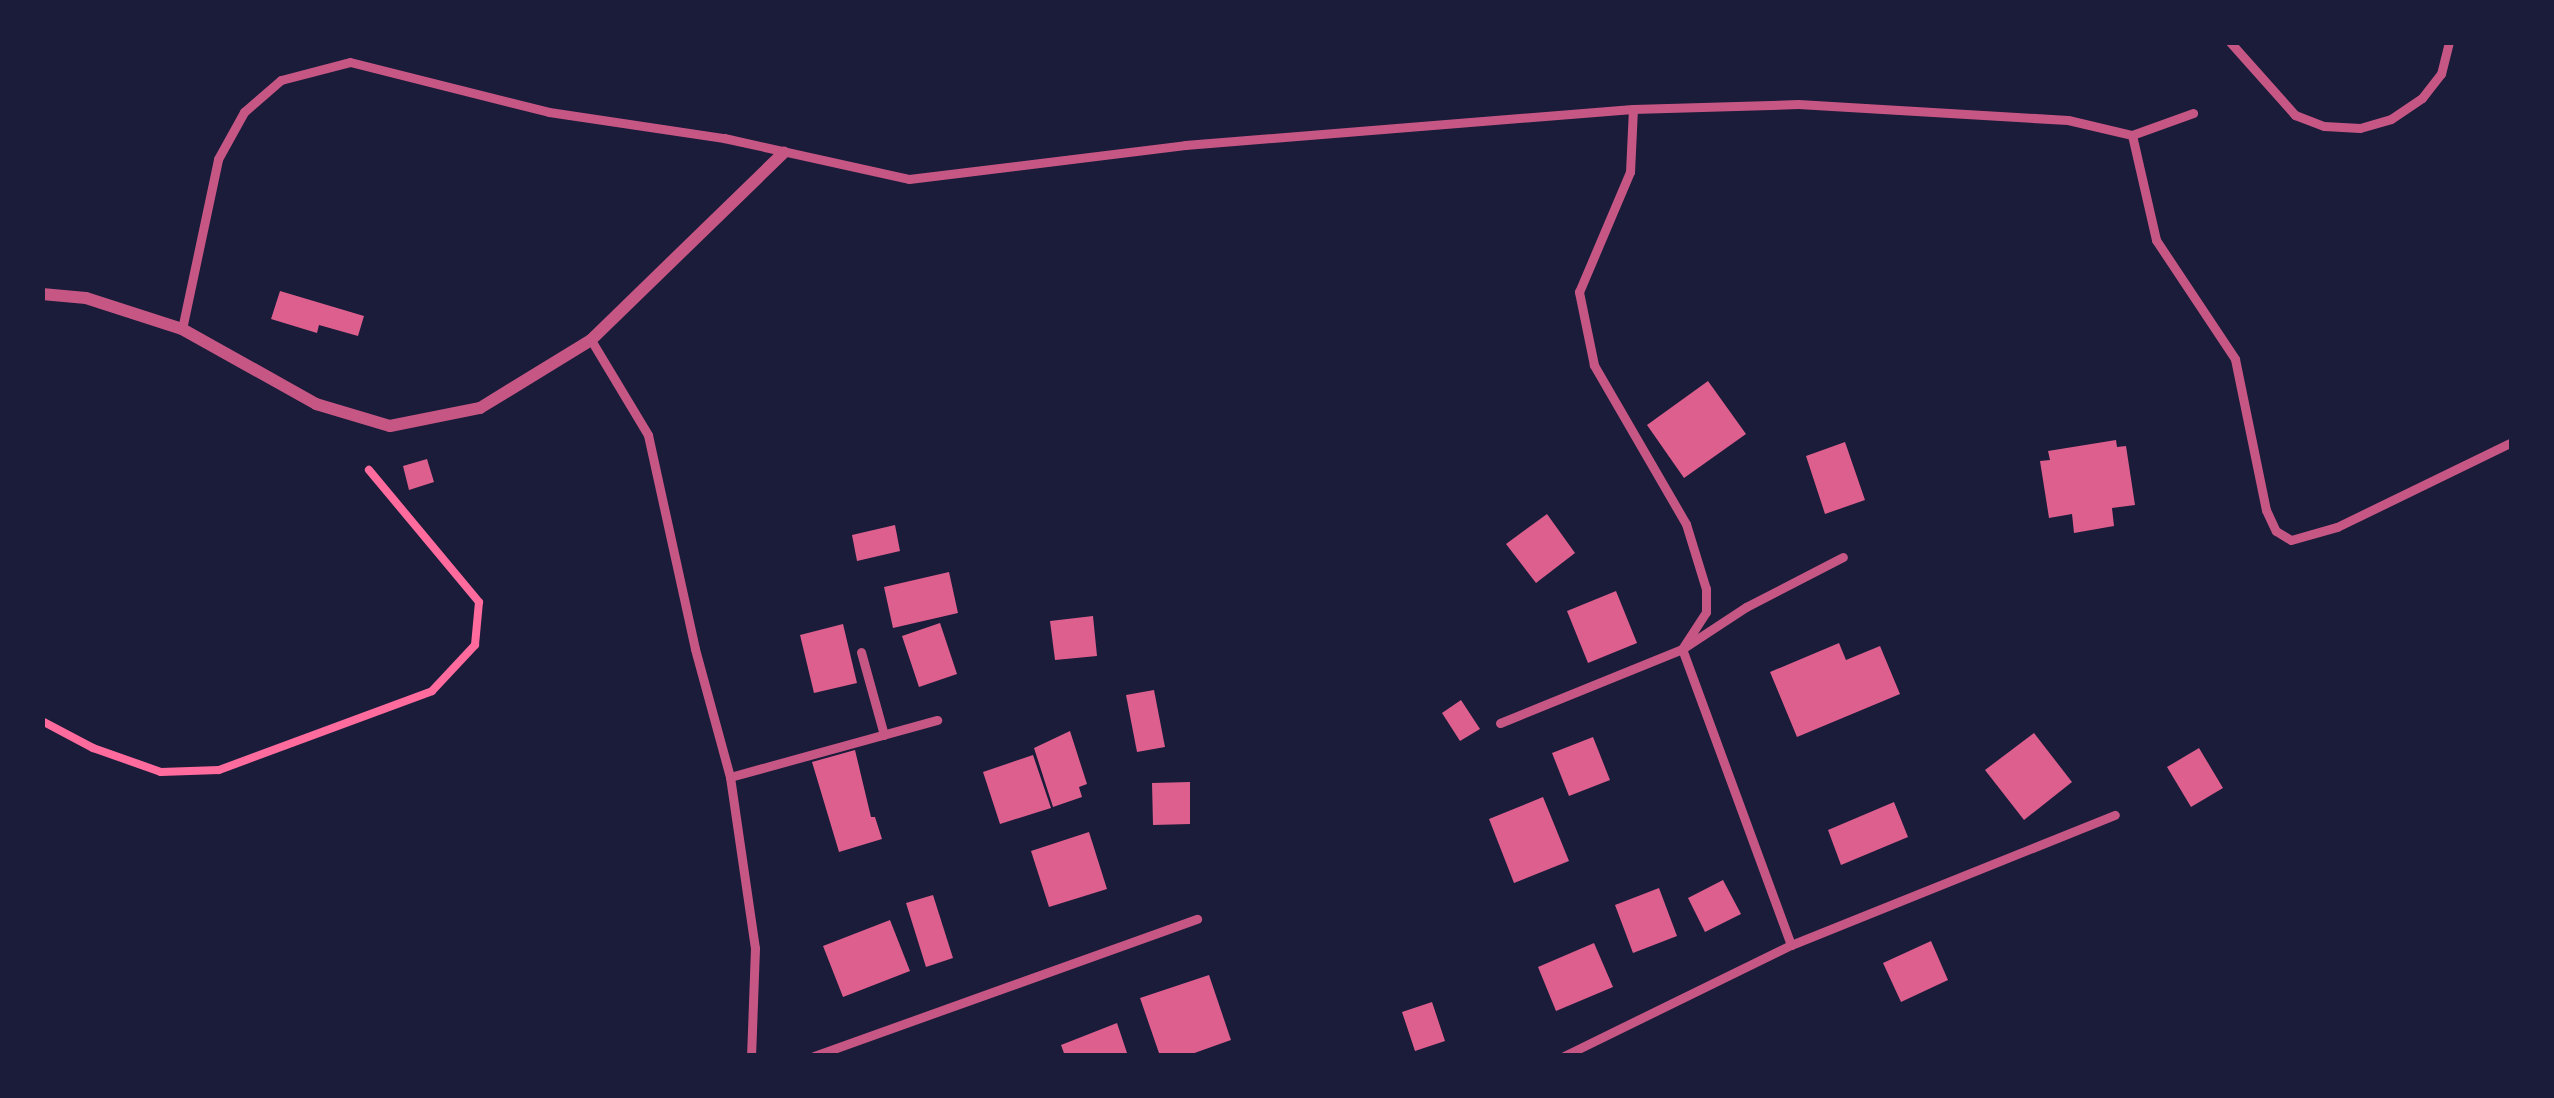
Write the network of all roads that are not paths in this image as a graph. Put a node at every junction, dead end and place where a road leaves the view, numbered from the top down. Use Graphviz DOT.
graph roads {
  1 [pos="2230,42"];
  2 [pos="2449,42"];
  3 [pos="1633,109"];
  4 [pos="2193,113"];
  5 [pos="2132,135"];
  6 [pos="784,152"];
  7 [pos="42,294"];
  8 [pos="182,329"];
  9 [pos="591,340"];
  10 [pos="2512,442"];
  11 [pos="1843,557"];
  12 [pos="1682,649"];
  13 [pos="861,652"];
  14 [pos="937,720"];
  15 [pos="1501,723"];
  16 [pos="884,735"];
  17 [pos="730,777"];
  18 [pos="2115,814"];
  19 [pos="1197,919"];
  20 [pos="1791,945"];
  21 [pos="751,1056"];
  22 [pos="814,1056"];
  23 [pos="1564,1056"];
  1 -- 2 [label="lane"];
  3 -- 5 [label="lane"];
  3 -- 6 [label="lane"];
  3 -- 12 [label="lane"];
  4 -- 5 [label="lane"];
  5 -- 10 [label="lane"];
  6 -- 8 [label="lane"];
  6 -- 9 [label="street"];
  7 -- 8 [label="street"];
  8 -- 9 [label="street"];
  9 -- 17 [label="lane"];
  11 -- 12 [label="lane"];
  12 -- 15 [label="lane"];
  12 -- 20 [label="lane"];
  13 -- 16 [label="lane"];
  14 -- 16 [label="lane"];
  16 -- 17 [label="lane"];
  17 -- 21 [label="lane"];
  18 -- 20 [label="lane"];
  19 -- 22 [label="lane"];
  20 -- 23 [label="lane"];
}
